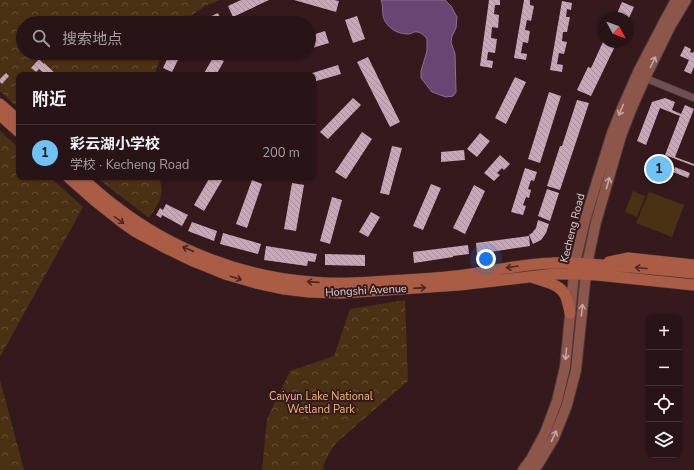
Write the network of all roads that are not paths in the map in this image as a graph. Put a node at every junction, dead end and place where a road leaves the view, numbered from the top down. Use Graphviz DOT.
graph roads {
  1 [pos="676,0"];
  2 [pos="686,0"];
  3 [pos="645,78"];
  4 [pos="694,98"];
  5 [pos="0,104"];
  6 [pos="0,115"];
  7 [pos="16,118"];
  8 [pos="16,129"];
  9 [pos="71,180"];
  10 [pos="84,180"];
  11 [pos="694,266"];
  12 [pos="574,268"];
  13 [pos="592,269"];
  14 [pos="694,273"];
  15 [pos="528,276"];
  16 [pos="694,285"];
  17 [pos="694,290"];
  18 [pos="570,313"];
  19 [pos="523,470"];
  20 [pos="534,470"];
  1 -- 12 [label="main road, Kecheng Road, one-way"];
  3 -- 2 [label="main road, Kecheng Road, one-way"];
  3 -- 4 [label="street"];
  13 -- 3 [label="main road, Kecheng Road, one-way"];
  5 -- 7 [label="main road"];
  6 -- 8 [label="main road"];
  9 -- 15 [label="main road, Hongshi Avenue, one-way"];
  12 -- 10 [label="main road, Hongshi Avenue, one-way"];
  11 -- 13 [label="main road"];
  12 -- 13 [label="main road, Hongshi Avenue"];
  12 -- 15 [label="main road, Hongshi Avenue"];
  12 -- 18 [label="main road, Kecheng Road"];
  14 -- 13 [label="main road, Hongshi Avenue, one-way"];
  13 -- 16 [label="main road, Hongshi Avenue"];
  13 -- 17 [label="main road"];
  20 -- 13 [label="main road, Kecheng Road, one-way"];
  15 -- 18 [label="main road"];
  18 -- 19 [label="main road, Kecheng Road, one-way"];
}
